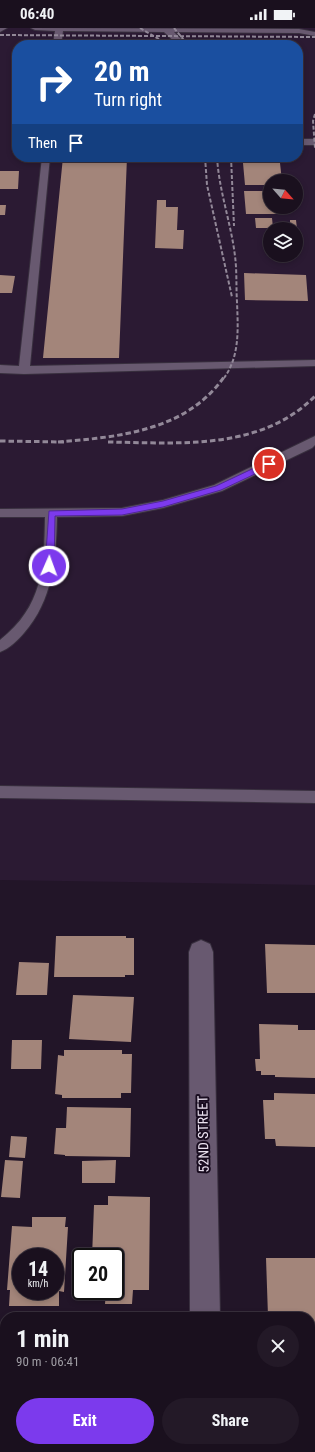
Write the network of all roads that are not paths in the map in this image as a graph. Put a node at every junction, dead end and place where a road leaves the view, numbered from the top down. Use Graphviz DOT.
graph roads {
  1 [pos="3,28"];
  2 [pos="35,28"];
  3 [pos="59,28"];
  4 [pos="166,29"];
  5 [pos="218,29"];
  6 [pos="298,29"];
  7 [pos="0,30"];
  8 [pos="315,34"];
  9 [pos="58,40"];
  10 [pos="178,40"];
  11 [pos="303,142"];
  12 [pos="315,142"];
  13 [pos="45,162"];
  14 [pos="315,364"];
  15 [pos="0,369"];
  16 [pos="24,370"];
  17 [pos="315,440"];
  18 [pos="0,513"];
  19 [pos="52,513"];
  20 [pos="0,647"];
  21 [pos="0,792"];
  22 [pos="315,798"];
  23 [pos="201,952"];
  24 [pos="205,1312"];
  1 -- 7 [label="lane"];
  2 -- 3 [label="lane"];
  3 -- 4 [label="lane"];
  3 -- 9 [label="lane"];
  4 -- 5 [label="lane"];
  4 -- 10 [label="lane"];
  5 -- 6 [label="lane"];
  6 -- 8 [label="lane"];
  11 -- 12 [label="lane"];
  13 -- 16 [label="lane"];
  14 -- 16 [label="lane"];
  15 -- 16 [label="lane"];
  17 -- 19 [label="lane"];
  18 -- 19 [label="lane"];
  19 -- 20 [label="lane"];
  21 -- 22 [label="lane"];
  23 -- 24 [label="street, 52ND STREET"];
}
